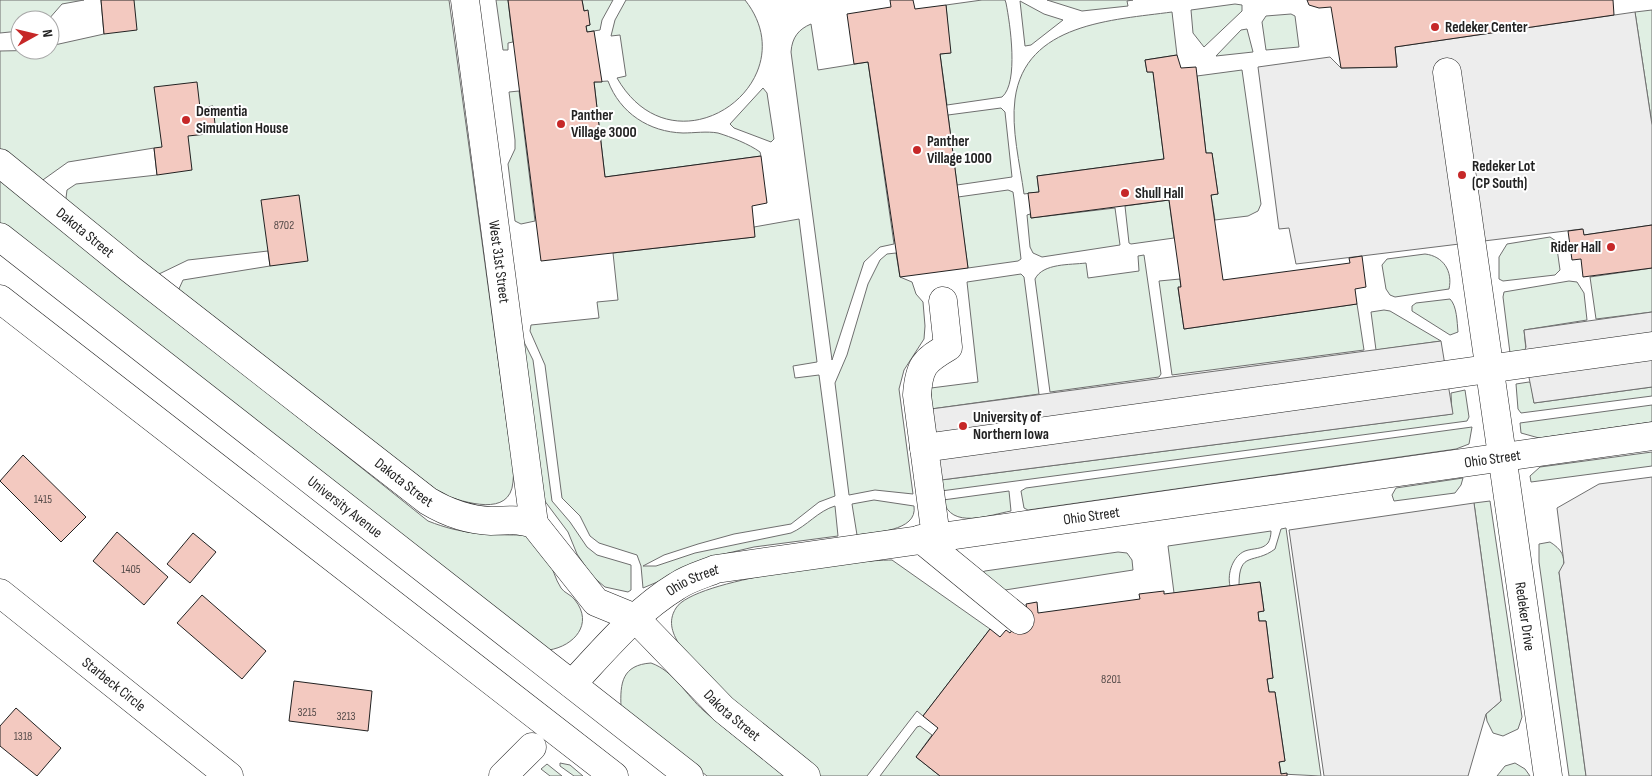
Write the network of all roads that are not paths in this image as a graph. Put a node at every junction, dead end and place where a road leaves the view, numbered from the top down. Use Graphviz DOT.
graph roads {
  1 [pos="465,0"];
  2 [pos="1447,72"];
  3 [pos="0,163"];
  4 [pos="0,237"];
  5 [pos="0,299"];
  6 [pos="943,301"];
  7 [pos="1652,346"];
  8 [pos="1490,369"];
  9 [pos="1652,436"];
  10 [pos="924,448"];
  11 [pos="1502,457"];
  12 [pos="534,524"];
  13 [pos="928,538"];
  14 [pos="0,593"];
  15 [pos="635,618"];
  16 [pos="1020,620"];
  17 [pos="572,684"];
  18 [pos="532,747"];
  19 [pos="229,776"];
  20 [pos="502,776"];
  21 [pos="614,776"];
  22 [pos="689,776"];
  23 [pos="806,776"];
  24 [pos="1548,776"];
  1 -- 12 [label="street, West 31st Street"];
  2 -- 8 [label="street, Redeker Drive"];
  3 -- 12 [label="street, Dakota Street"];
  4 -- 17 [label="street, University Avenue"];
  5 -- 21 [label="street"];
  6 -- 10 [label="street"];
  7 -- 8 [label="street"];
  8 -- 10 [label="street"];
  8 -- 11 [label="street, Redeker Drive"];
  9 -- 11 [label="street, Ohio Street"];
  10 -- 13 [label="street"];
  11 -- 13 [label="street, Ohio Street"];
  11 -- 24 [label="street, Redeker Drive"];
  12 -- 15 [label="street, Dakota Street"];
  13 -- 15 [label="street, Ohio Street"];
  13 -- 16 [label="street"];
  14 -- 19 [label="street, Starbeck Circle"];
  15 -- 17 [label="street, Ohio Street"];
  15 -- 23 [label="street, Dakota Street"];
  17 -- 22 [label="street, University Avenue"];
  18 -- 20 [label="street"];
}
